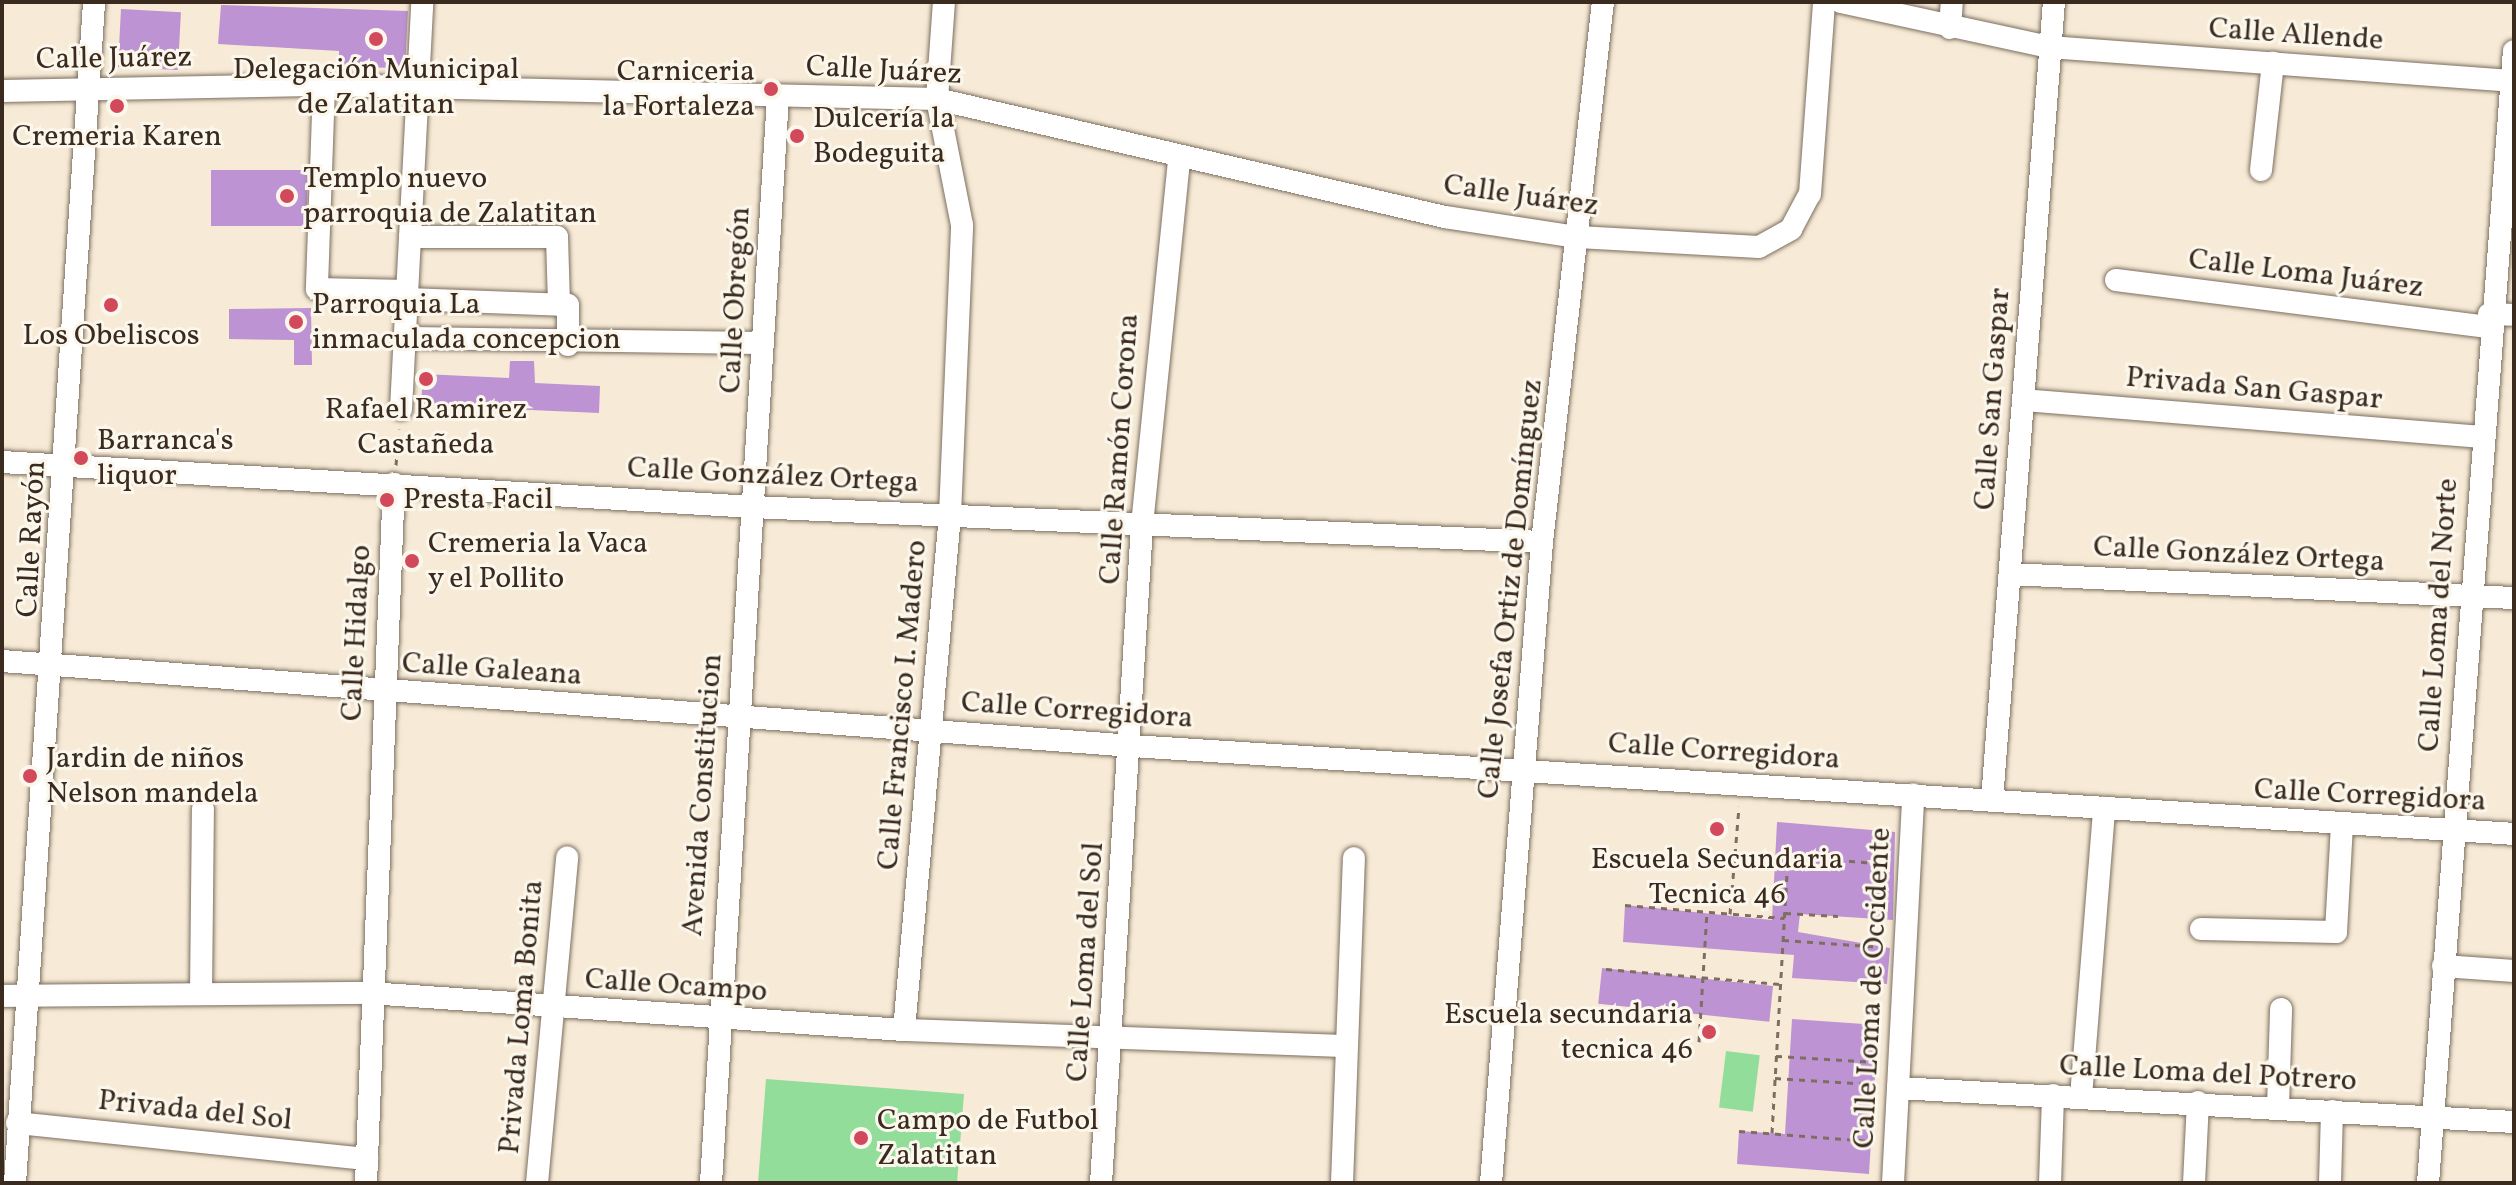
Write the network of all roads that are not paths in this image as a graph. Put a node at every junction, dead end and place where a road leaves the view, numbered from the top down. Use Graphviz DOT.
graph roads {
  1 [pos="94,2"];
  2 [pos="422,2"];
  3 [pos="944,2"];
  4 [pos="1603,2"];
  5 [pos="1824,2"];
  6 [pos="1841,2"];
  7 [pos="1952,2"];
  8 [pos="2054,2"];
  9 [pos="1950,28"];
  10 [pos="2050,47"];
  11 [pos="2514,51"];
  12 [pos="2273,63"];
  13 [pos="2512,81"];
  14 [pos="324,85"];
  15 [pos="422,87"];
  16 [pos="87,89"];
  17 [pos="2,91"];
  18 [pos="778,97"];
  19 [pos="937,99"];
  20 [pos="1179,158"];
  21 [pos="2261,170"];
  22 [pos="410,237"];
  23 [pos="1578,237"];
  24 [pos="2116,280"];
  25 [pos="407,295"];
  26 [pos="559,305"];
  27 [pos="2514,315"];
  28 [pos="2489,320"];
  29 [pos="404,338"];
  30 [pos="763,343"];
  31 [pos="568,345"];
  32 [pos="2023,400"];
  33 [pos="401,409"];
  34 [pos="2481,437"];
  35 [pos="2,462"];
  36 [pos="66,466"];
  37 [pos="394,484"];
  38 [pos="753,507"];
  39 [pos="950,515"];
  40 [pos="1142,525"];
  41 [pos="1542,542"];
  42 [pos="2010,574"];
  43 [pos="2472,595"];
  44 [pos="2514,598"];
  45 [pos="2,661"];
  46 [pos="55,666"];
  47 [pos="384,692"];
  48 [pos="736,717"];
  49 [pos="930,731"];
  50 [pos="1132,746"];
  51 [pos="1522,769"];
  52 [pos="1913,795"];
  53 [pos="1992,800"];
  54 [pos="2104,808"];
  55 [pos="203,809"];
  56 [pos="2342,826"];
  57 [pos="2453,831"];
  58 [pos="2514,834"];
  59 [pos="567,857"];
  60 [pos="1354,858"];
  61 [pos="2201,929"];
  62 [pos="2443,966"];
  63 [pos="2514,971"];
  64 [pos="201,993"];
  65 [pos="369,993"];
  66 [pos="13,996"];
  67 [pos="555,1008"];
  68 [pos="2281,1009"];
  69 [pos="720,1019"];
  70 [pos="904,1030"];
  71 [pos="1110,1040"];
  72 [pos="1346,1046"];
  73 [pos="1898,1088"];
  74 [pos="2053,1095"];
  75 [pos="2081,1097"];
  76 [pos="2198,1102"];
  77 [pos="2278,1107"];
  78 [pos="2332,1111"];
  79 [pos="2433,1115"];
  80 [pos="2514,1122"];
  81 [pos="17,1123"];
  82 [pos="367,1159"];
  83 [pos="15,1183"];
  84 [pos="366,1183"];
  85 [pos="537,1183"];
  86 [pos="711,1183"];
  87 [pos="1101,1183"];
  88 [pos="1342,1183"];
  89 [pos="1491,1183"];
  90 [pos="1893,1183"];
  91 [pos="2050,1183"];
  92 [pos="2194,1183"];
  93 [pos="2330,1183"];
  94 [pos="2428,1183"];
  1 -- 16 [label="street, Calle Rayón"];
  2 -- 15 [label="street"];
  3 -- 19 [label="street, Calle Francisco I. Madero"];
  4 -- 23 [label="street, Calle Josefa Ortiz de Domínguez"];
  5 -- 23 [label="street, Calle Juárez"];
  6 -- 9 [label="street, Calle Allende"];
  7 -- 9 [label="street"];
  8 -- 10 [label="street, Calle San Gaspar"];
  9 -- 10 [label="street, Calle Allende"];
  10 -- 12 [label="street, Calle Allende"];
  10 -- 32 [label="street, Calle San Gaspar"];
  11 -- 13 [label="street, Calle Loma del Norte"];
  12 -- 13 [label="street, Calle Allende"];
  12 -- 21 [label="street"];
  13 -- 28 [label="street, Calle Loma del Norte"];
  14 -- 15 [label="street, Calle Juárez"];
  14 -- 16 [label="street, Calle Juárez"];
  14 -- 25 [label="street"];
  15 -- 18 [label="street, Calle Juárez"];
  15 -- 22 [label="street"];
  16 -- 17 [label="street, Calle Juárez"];
  16 -- 36 [label="street, Calle Rayón"];
  18 -- 19 [label="street, Calle Juárez"];
  18 -- 30 [label="street, Calle Obregón"];
  19 -- 20 [label="street, Calle Juárez"];
  19 -- 39 [label="street, Calle Francisco I. Madero"];
  20 -- 23 [label="street, Calle Juárez"];
  20 -- 40 [label="street, Calle Ramón Corona"];
  22 -- 25 [label="street"];
  22 -- 26 [label="street"];
  23 -- 41 [label="street, Calle Josefa Ortiz de Domínguez"];
  24 -- 28 [label="street, Calle Loma Juárez"];
  25 -- 26 [label="street"];
  25 -- 29 [label="street"];
  26 -- 31 [label="street"];
  27 -- 28 [label="street, Calle Loma Juárez"];
  28 -- 34 [label="street, Calle Loma del Norte"];
  29 -- 31 [label="street"];
  29 -- 33 [label="street"];
  30 -- 31 [label="street"];
  30 -- 38 [label="street, Calle Obregón"];
  32 -- 34 [label="street, Privada San Gaspar"];
  32 -- 42 [label="street, Calle San Gaspar"];
  34 -- 43 [label="street, Calle Loma del Norte"];
  35 -- 36 [label="street, Calle González Ortega"];
  36 -- 37 [label="street, Calle González Ortega"];
  36 -- 46 [label="street, Calle Rayón"];
  37 -- 38 [label="street, Calle González Ortega"];
  37 -- 47 [label="street, Calle Hidalgo"];
  38 -- 39 [label="street, Calle González Ortega"];
  38 -- 48 [label="street, Avenida Constitucion"];
  39 -- 40 [label="street, Calle González Ortega"];
  39 -- 49 [label="street, Calle Francisco I. Madero"];
  40 -- 41 [label="street, Calle González Ortega"];
  40 -- 50 [label="street, Calle Ramón Corona"];
  41 -- 51 [label="street, Calle Josefa Ortiz de Domínguez"];
  42 -- 43 [label="street, Calle González Ortega"];
  42 -- 53 [label="street, Calle San Gaspar"];
  43 -- 44 [label="street, Calle González Ortega"];
  43 -- 57 [label="street, Calle Loma del Norte"];
  45 -- 46 [label="street, Calle Galeana"];
  46 -- 47 [label="street, Calle Galeana"];
  46 -- 66 [label="street, Calle Rayón"];
  47 -- 48 [label="street, Calle Galeana"];
  47 -- 65 [label="street, Calle Hidalgo"];
  48 -- 49 [label="street, Calle Galeana"];
  48 -- 69 [label="street, Avenida Constitucion"];
  49 -- 50 [label="street, Calle Corregidora"];
  49 -- 70 [label="street, Calle Francisco I. Madero"];
  50 -- 51 [label="street, Calle Corregidora"];
  50 -- 71 [label="street, Calle Loma del Sol"];
  51 -- 52 [label="street, Calle Corregidora"];
  51 -- 89 [label="street, Calle Josefa Ortiz de Domínguez"];
  52 -- 53 [label="street, Calle Corregidora"];
  52 -- 73 [label="street, Calle Loma de Occidente"];
  53 -- 54 [label="street, Calle Corregidora"];
  54 -- 56 [label="street, Calle Corregidora"];
  54 -- 75 [label="street"];
  55 -- 64 [label="street"];
  56 -- 57 [label="street, Calle Corregidora"];
  56 -- 61 [label="street"];
  57 -- 58 [label="street, Calle Corregidora"];
  57 -- 62 [label="street, Calle Loma del Norte"];
  59 -- 67 [label="street, Privada Loma Bonita"];
  60 -- 72 [label="street"];
  62 -- 63 [label="street"];
  62 -- 79 [label="street, Calle Loma del Norte"];
  64 -- 65 [label="street, Calle Ocampo"];
  64 -- 66 [label="street, Calle Ocampo"];
  65 -- 67 [label="street, Calle Ocampo"];
  65 -- 82 [label="street, Calle Hidalgo"];
  66 -- 81 [label="street, Calle Rayón"];
  67 -- 69 [label="street, Calle Ocampo"];
  67 -- 85 [label="street, Privada Loma Bonita"];
  68 -- 77 [label="street"];
  69 -- 70 [label="street, Calle Ocampo"];
  69 -- 86 [label="street, Avenida Constitucion"];
  70 -- 71 [label="street, Calle Ocampo"];
  71 -- 72 [label="street, Calle Ocampo"];
  71 -- 87 [label="street, Calle Loma del Sol"];
  72 -- 88 [label="street"];
  73 -- 74 [label="street, Calle Loma del Potrero"];
  73 -- 90 [label="street, Calle Loma de Occidente"];
  74 -- 75 [label="street, Calle Loma del Potrero"];
  74 -- 91 [label="street"];
  75 -- 76 [label="street, Calle Loma del Potrero"];
  76 -- 77 [label="street, Calle Loma del Potrero"];
  76 -- 92 [label="street"];
  77 -- 78 [label="street, Calle Loma del Potrero"];
  78 -- 79 [label="street, Calle Loma del Potrero"];
  78 -- 93 [label="street"];
  79 -- 80 [label="street, Calle Loma del Potrero"];
  79 -- 94 [label="street, Calle Loma del Norte"];
  81 -- 82 [label="street, Privada del Sol"];
  81 -- 83 [label="street, Calle Rayón"];
  82 -- 84 [label="street, Calle Hidalgo"];
}
